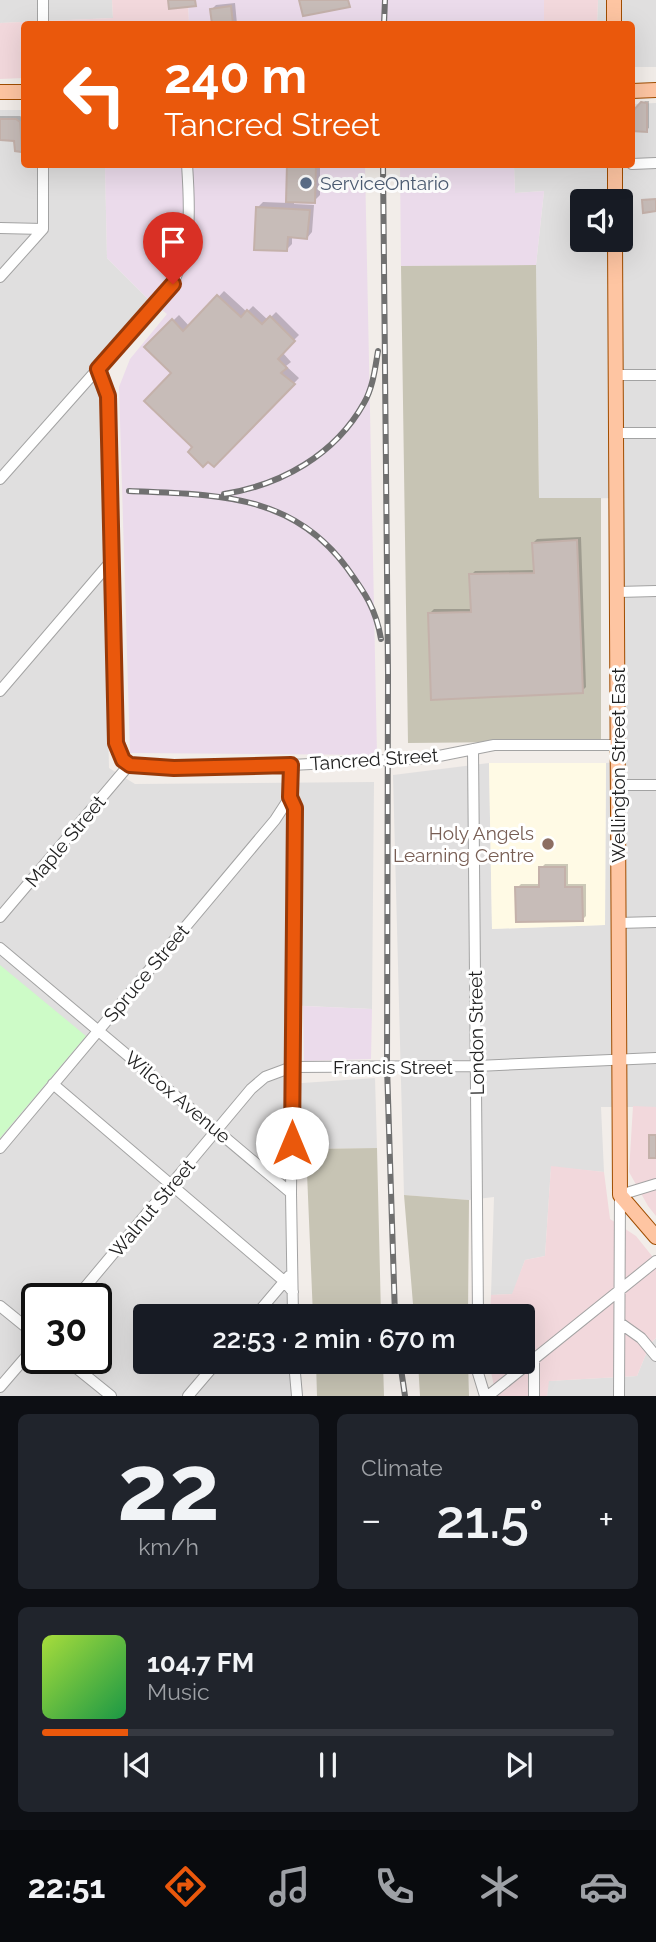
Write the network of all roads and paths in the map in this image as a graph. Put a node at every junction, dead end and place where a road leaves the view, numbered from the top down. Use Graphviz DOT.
graph roads {
  1 [pos="43,0"];
  2 [pos="614,0"];
  3 [pos="43,21"];
  4 [pos="614,21"];
  5 [pos="656,90"];
  6 [pos="635,91"];
  7 [pos="0,92"];
  8 [pos="21,92"];
  9 [pos="635,163"];
  10 [pos="656,163"];
  11 [pos="43,168"];
  12 [pos="187,168"];
  13 [pos="615,168"];
  14 [pos="615,189"];
  15 [pos="0,228"];
  16 [pos="43,229"];
  17 [pos="615,252"];
  18 [pos="0,277"];
  19 [pos="98,369"];
  20 [pos="617,375"];
  21 [pos="656,375"];
  22 [pos="616,433"];
  23 [pos="656,433"];
  24 [pos="0,479"];
  25 [pos="113,559"];
  26 [pos="656,591"];
  27 [pos="618,592"];
  28 [pos="0,691"];
  29 [pos="618,745"];
  30 [pos="473,750"];
  31 [pos="130,765"];
  32 [pos="291,765"];
  33 [pos="619,785"];
  34 [pos="656,785"];
  35 [pos="290,797"];
  36 [pos="0,917"];
  37 [pos="656,922"];
  38 [pos="618,923"];
  39 [pos="0,948"];
  40 [pos="98,1031"];
  41 [pos="656,1058"];
  42 [pos="620,1060"];
  43 [pos="477,1066"];
  44 [pos="292,1068"];
  45 [pos="53,1084"];
  46 [pos="219,1130"];
  47 [pos="0,1148"];
  48 [pos="656,1184"];
  49 [pos="172,1185"];
  50 [pos="291,1193"];
  51 [pos="620,1195"];
  52 [pos="656,1237"];
  53 [pos="656,1261"];
  54 [pos="293,1271"];
  55 [pos="284,1281"];
  56 [pos="89,1283"];
  57 [pos="620,1290"];
  58 [pos="293,1292"];
  59 [pos="265,1304"];
  60 [pos="293,1304"];
  61 [pos="478,1304"];
  62 [pos="0,1306"];
  63 [pos="21,1323"];
  64 [pos="620,1323"];
  65 [pos="656,1356"];
  66 [pos="535,1360"];
  67 [pos="21,1364"];
  68 [pos="84,1374"];
  69 [pos="206,1374"];
  70 [pos="295,1374"];
  71 [pos="478,1374"];
  72 [pos="516,1374"];
  73 [pos="534,1374"];
  74 [pos="0,1388"];
  75 [pos="8,1396"];
  76 [pos="111,1396"];
  77 [pos="187,1396"];
  78 [pos="297,1396"];
  79 [pos="486,1396"];
  80 [pos="534,1396"];
  81 [pos="619,1396"];
  1 -- 3 [label="street"];
  2 -- 4 [label="main road"];
  5 -- 6 [label="main road"];
  7 -- 8 [label="main road"];
  9 -- 10 [label="street"];
  11 -- 16 [label="street"];
  12 -- 19 [label="street"];
  13 -- 14 [label="main road"];
  15 -- 16 [label="street"];
  16 -- 18 [label="street"];
  17 -- 20 [label="main road, Wellington Street East"];
  19 -- 24 [label="street"];
  19 -- 25 [label="street"];
  20 -- 21 [label="street"];
  20 -- 22 [label="main road, Wellington Street East"];
  22 -- 23 [label="street"];
  22 -- 27 [label="main road, Wellington Street East"];
  25 -- 28 [label="street"];
  25 -- 31 [label="street"];
  26 -- 27 [label="street"];
  27 -- 29 [label="main road, Wellington Street East"];
  29 -- 30 [label="street, Tancred Street"];
  29 -- 33 [label="main road, Wellington Street East"];
  30 -- 32 [label="street, Tancred Street"];
  30 -- 43 [label="street, London Street"];
  31 -- 32 [label="street, Tancred Street"];
  31 -- 36 [label="street, Maple Street"];
  32 -- 35 [label="street"];
  33 -- 34 [label="street"];
  33 -- 38 [label="main road, Wellington Street East"];
  35 -- 40 [label="street, Spruce Street"];
  35 -- 44 [label="street"];
  37 -- 38 [label="street"];
  38 -- 42 [label="main road, Wellington Street East"];
  39 -- 40 [label="street, Wilcox Avenue"];
  40 -- 45 [label="street, Spruce Street"];
  40 -- 46 [label="street, Wilcox Avenue"];
  41 -- 42 [label="street, Francis Street"];
  42 -- 43 [label="street, Francis Street"];
  42 -- 51 [label="main road, Wellington Street East"];
  43 -- 44 [label="street, Francis Street"];
  43 -- 61 [label="street, London Street"];
  44 -- 46 [label="street, Walnut Street"];
  44 -- 50 [label="street"];
  45 -- 47 [label="street, Spruce Street"];
  45 -- 49 [label="street"];
  46 -- 49 [label="street, Walnut Street"];
  46 -- 50 [label="street, Wilcox Avenue"];
  48 -- 51 [label="street"];
  49 -- 55 [label="street"];
  49 -- 56 [label="street, Walnut Street"];
  50 -- 54 [label="street"];
  51 -- 52 [label="main road"];
  51 -- 57 [label="street, Wellington Street East"];
  53 -- 57 [label="street"];
  54 -- 55 [label="street"];
  54 -- 58 [label="street"];
  55 -- 58 [label="street"];
  55 -- 59 [label="street"];
  57 -- 64 [label="street, Wellington Street East"];
  57 -- 66 [label="street"];
  58 -- 60 [label="street"];
  62 -- 63 [label="street"];
  64 -- 65 [label="street"];
  64 -- 81 [label="street, Wellington Street East"];
  67 -- 74 [label="street"];
  68 -- 76 [label="street"];
  69 -- 77 [label="street"];
  70 -- 78 [label="street"];
  71 -- 79 [label="street"];
  72 -- 79 [label="street"];
  73 -- 80 [label="street"];
  74 -- 75 [label="street"];
}
